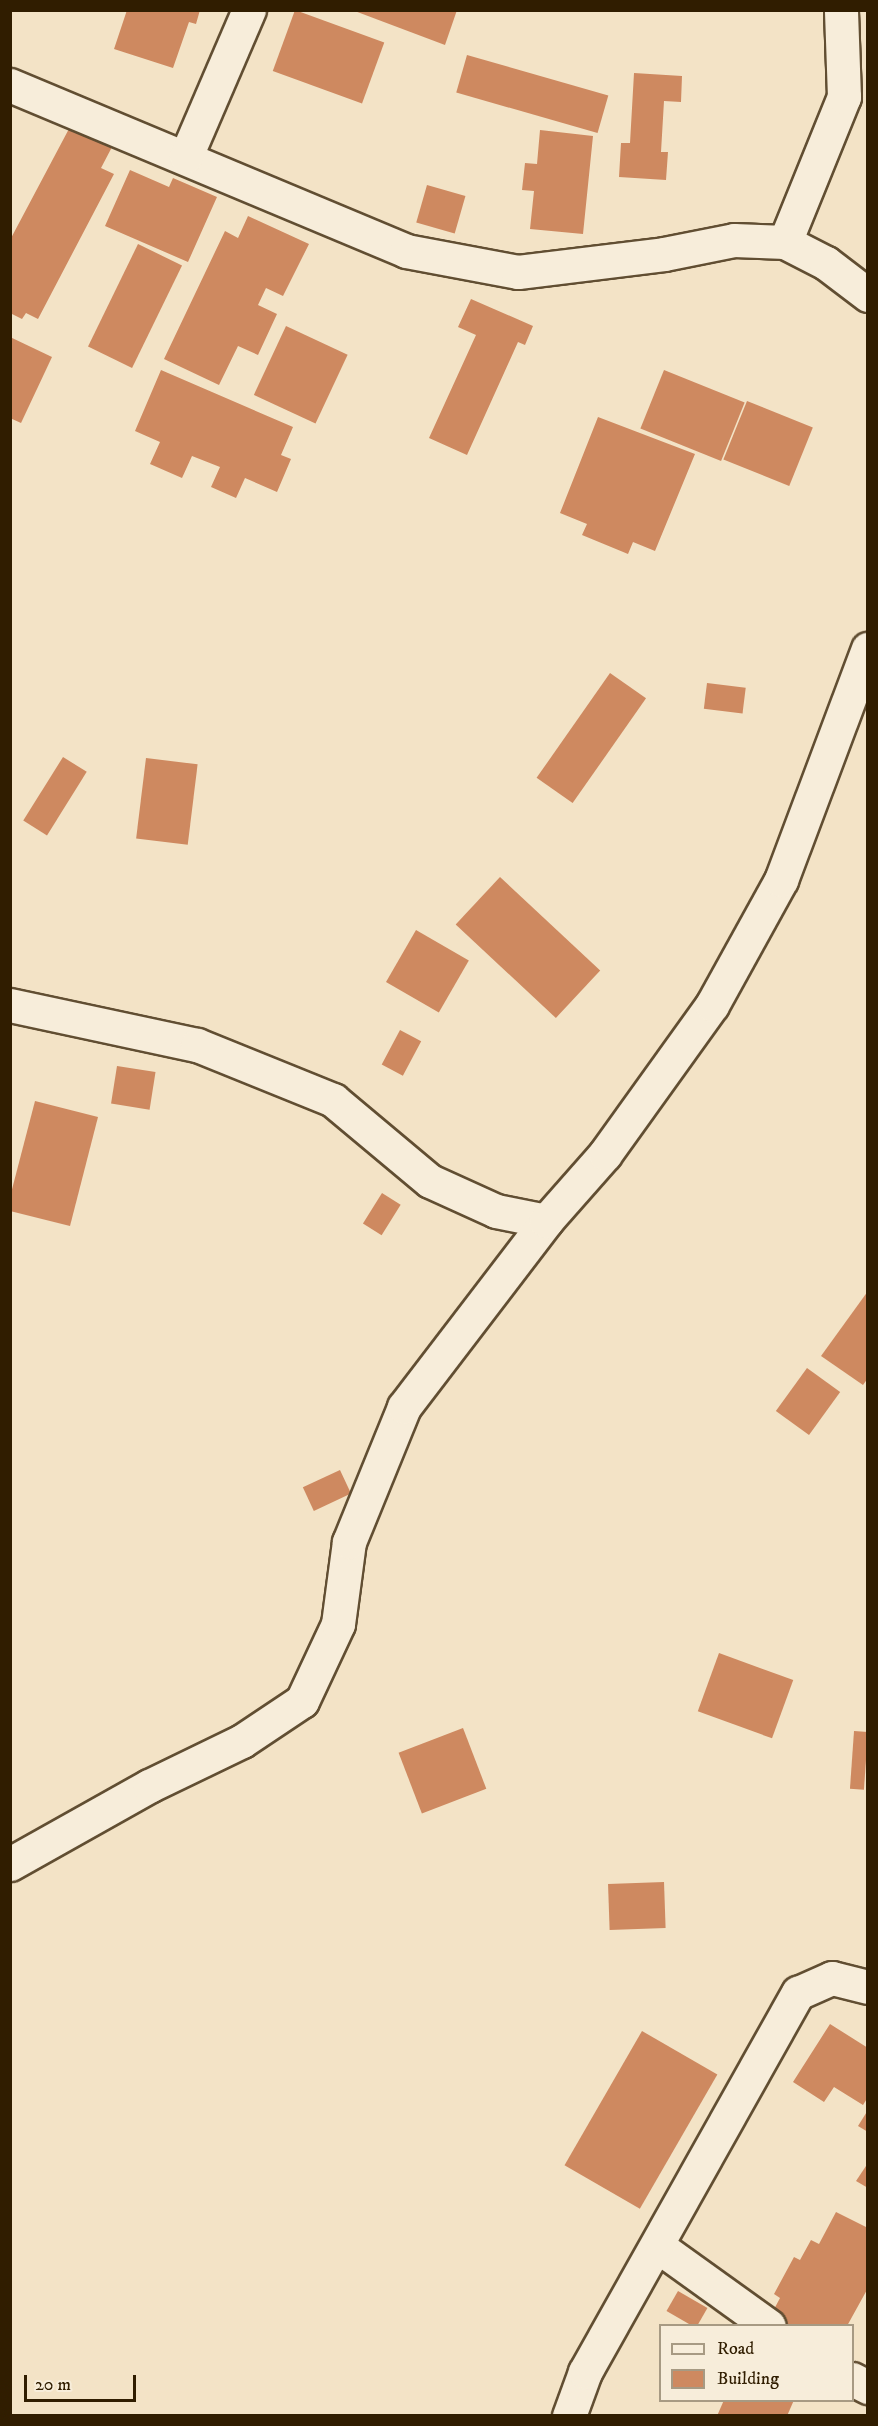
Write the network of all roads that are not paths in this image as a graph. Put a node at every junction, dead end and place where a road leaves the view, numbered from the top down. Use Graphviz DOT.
graph roads {
  1 [pos="249,10"];
  2 [pos="841,10"];
  3 [pos="10,85"];
  4 [pos="186,156"];
  5 [pos="785,242"];
  6 [pos="867,295"];
  7 [pos="867,649"];
  8 [pos="10,1005"];
  9 [pos="546,1221"];
  10 [pos="10,1864"];
  11 [pos="867,1987"];
  12 [pos="658,2247"];
  13 [pos="768,2324"];
  14 [pos="569,2415"];
  1 -- 4 [label="street"];
  2 -- 5 [label="street"];
  3 -- 4 [label="street"];
  4 -- 5 [label="street"];
  5 -- 6 [label="street"];
  7 -- 9 [label="street"];
  8 -- 9 [label="street"];
  9 -- 10 [label="street"];
  11 -- 12 [label="street"];
  12 -- 13 [label="street"];
  12 -- 14 [label="street"];
}
